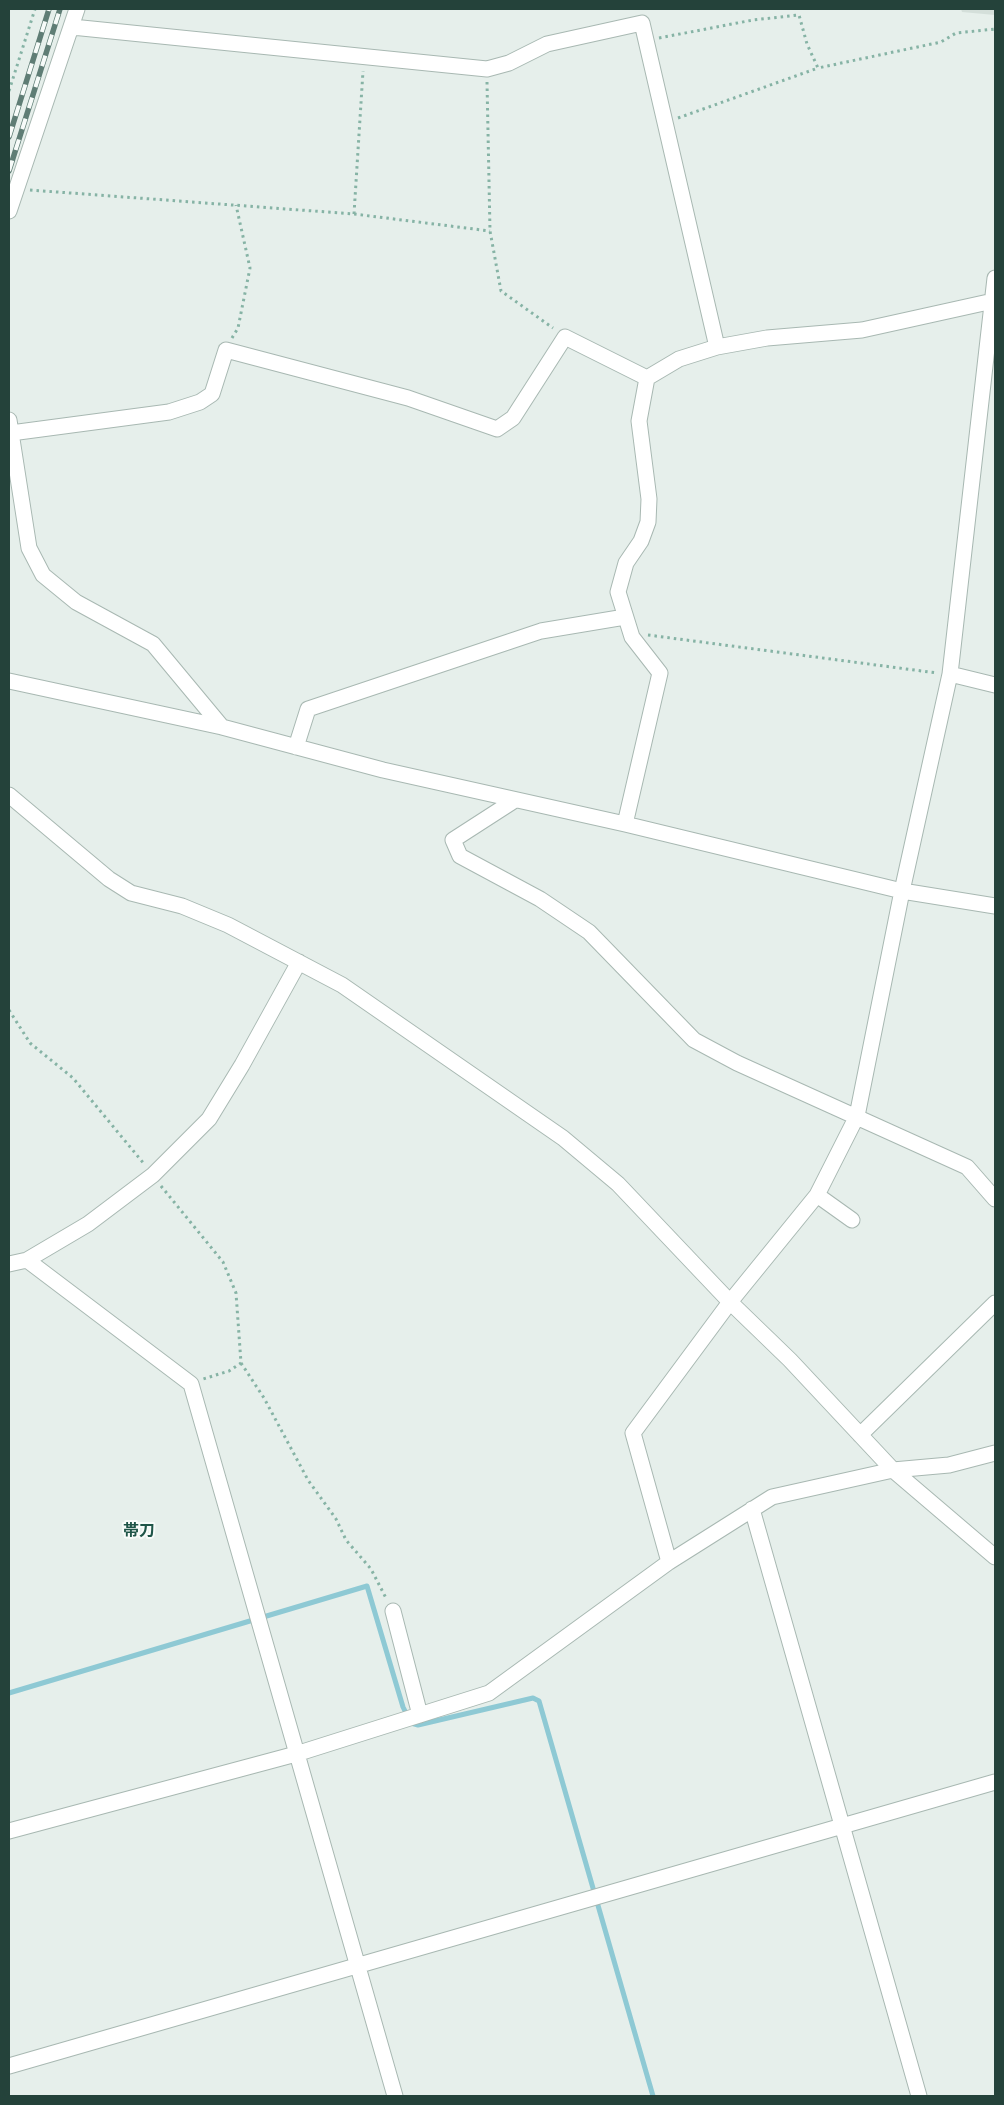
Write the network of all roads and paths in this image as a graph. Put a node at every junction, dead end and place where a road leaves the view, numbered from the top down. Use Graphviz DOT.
graph roads {
  1 [pos="35,9"];
  2 [pos="77,9"];
  3 [pos="72,27"];
  4 [pos="995,29"];
  5 [pos="646,40"];
  6 [pos="364,56"];
  7 [pos="818,68"];
  8 [pos="487,69"];
  9 [pos="9,91"];
  10 [pos="665,123"];
  11 [pos="16,189"];
  12 [pos="236,205"];
  13 [pos="9,211"];
  14 [pos="354,214"];
  15 [pos="490,231"];
  16 [pos="995,278"];
  17 [pos="993,301"];
  18 [pos="565,337"];
  19 [pos="717,347"];
  20 [pos="226,350"];
  21 [pos="647,378"];
  22 [pos="10,426"];
  23 [pos="625,617"];
  24 [pos="632,637"];
  25 [pos="950,674"];
  26 [pos="9,681"];
  27 [pos="995,685"];
  28 [pos="222,727"];
  29 [pos="296,747"];
  30 [pos="9,795"];
  31 [pos="515,800"];
  32 [pos="624,824"];
  33 [pos="902,891"];
  34 [pos="995,906"];
  35 [pos="299,962"];
  36 [pos="9,1010"];
  37 [pos="857,1116"];
  38 [pos="153,1175"];
  39 [pos="817,1195"];
  40 [pos="995,1199"];
  41 [pos="852,1220"];
  42 [pos="27,1260"];
  43 [pos="9,1264"];
  44 [pos="730,1302"];
  45 [pos="995,1303"];
  46 [pos="241,1363"];
  47 [pos="191,1384"];
  48 [pos="860,1435"];
  49 [pos="995,1453"];
  50 [pos="893,1470"];
  51 [pos="752,1508"];
  52 [pos="995,1558"];
  53 [pos="669,1562"];
  54 [pos="393,1611"];
  55 [pos="420,1715"];
  56 [pos="296,1754"];
  57 [pos="995,1782"];
  58 [pos="842,1825"];
  59 [pos="9,1831"];
  60 [pos="357,1966"];
  61 [pos="9,2066"];
  62 [pos="395,2096"];
  63 [pos="920,2096"];
  1 -- 9 [label="path"];
  2 -- 3 [label="street"];
  3 -- 6 [label="street"];
  3 -- 11 [label="street"];
  4 -- 7 [label="path"];
  5 -- 7 [label="path"];
  5 -- 8 [label="street"];
  5 -- 10 [label="street"];
  6 -- 8 [label="street"];
  6 -- 14 [label="path"];
  7 -- 10 [label="path"];
  8 -- 15 [label="path"];
  10 -- 19 [label="street"];
  11 -- 12 [label="path"];
  11 -- 13 [label="street"];
  12 -- 14 [label="path"];
  12 -- 20 [label="path"];
  14 -- 15 [label="path"];
  15 -- 18 [label="path"];
  16 -- 17 [label="street"];
  17 -- 19 [label="street"];
  17 -- 25 [label="street"];
  18 -- 20 [label="street"];
  18 -- 21 [label="street"];
  19 -- 21 [label="street"];
  20 -- 22 [label="street"];
  21 -- 23 [label="street"];
  22 -- 28 [label="street"];
  23 -- 24 [label="street"];
  23 -- 29 [label="street"];
  24 -- 25 [label="path"];
  24 -- 32 [label="street"];
  25 -- 27 [label="street"];
  25 -- 33 [label="street"];
  26 -- 28 [label="street"];
  28 -- 29 [label="street"];
  29 -- 31 [label="street"];
  30 -- 35 [label="street"];
  31 -- 32 [label="street"];
  31 -- 37 [label="street"];
  32 -- 33 [label="street"];
  33 -- 34 [label="street"];
  33 -- 37 [label="street"];
  35 -- 38 [label="street"];
  35 -- 44 [label="street"];
  36 -- 38 [label="path"];
  37 -- 39 [label="street"];
  37 -- 40 [label="street"];
  38 -- 42 [label="street"];
  38 -- 46 [label="path"];
  39 -- 41 [label="street"];
  39 -- 44 [label="street"];
  42 -- 43 [label="street"];
  42 -- 47 [label="street"];
  44 -- 48 [label="street"];
  44 -- 53 [label="street"];
  45 -- 48 [label="street"];
  46 -- 47 [label="path"];
  46 -- 54 [label="path"];
  47 -- 56 [label="street"];
  48 -- 50 [label="street"];
  49 -- 50 [label="street"];
  50 -- 51 [label="street"];
  50 -- 52 [label="street"];
  51 -- 53 [label="street"];
  51 -- 58 [label="street"];
  53 -- 55 [label="street"];
  54 -- 55 [label="street"];
  55 -- 56 [label="street"];
  56 -- 59 [label="street"];
  56 -- 60 [label="street"];
  57 -- 58 [label="street"];
  58 -- 60 [label="street"];
  58 -- 63 [label="street"];
  60 -- 61 [label="street"];
  60 -- 62 [label="street"];
}
